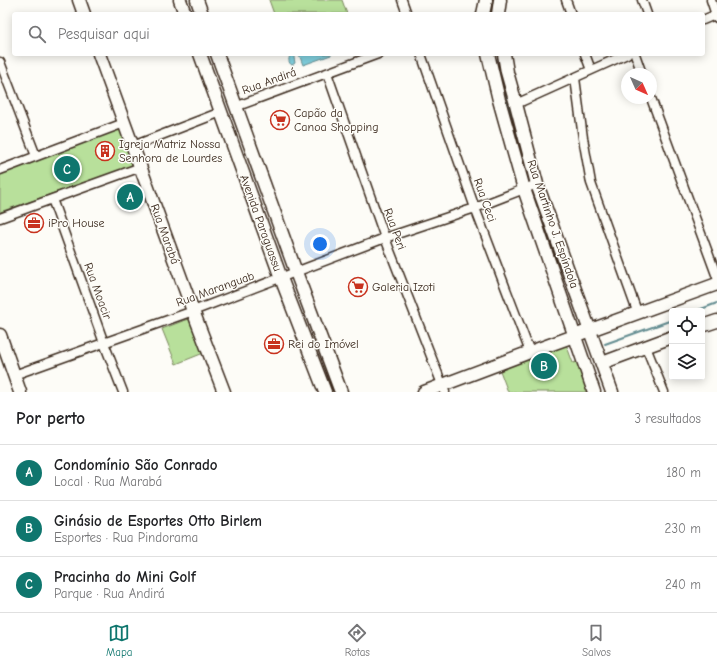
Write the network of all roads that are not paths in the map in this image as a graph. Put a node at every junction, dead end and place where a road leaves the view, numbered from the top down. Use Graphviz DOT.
graph roads {
  1 [pos="79,0"];
  2 [pos="180,0"];
  3 [pos="197,0"];
  4 [pos="402,0"];
  5 [pos="486,0"];
  6 [pos="566,0"];
  7 [pos="642,0"];
  8 [pos="711,0"];
  9 [pos="83,12"];
  10 [pos="184,12"];
  11 [pos="201,12"];
  12 [pos="406,12"];
  13 [pos="483,12"];
  14 [pos="570,12"];
  15 [pos="646,12"];
  16 [pos="717,16"];
  17 [pos="705,19"];
  18 [pos="100,56"];
  19 [pos="201,56"];
  20 [pos="218,56"];
  21 [pos="373,56"];
  22 [pos="422,56"];
  23 [pos="488,56"];
  24 [pos="504,56"];
  25 [pos="586,56"];
  26 [pos="622,56"];
  27 [pos="636,56"];
  28 [pos="0,62"];
  29 [pos="640,68"];
  30 [pos="591,70"];
  31 [pos="327,73"];
  32 [pos="575,78"];
  33 [pos="516,104"];
  34 [pos="653,104"];
  35 [pos="235,107"];
  36 [pos="221,112"];
  37 [pos="124,123"];
  38 [pos="133,146"];
  39 [pos="36,156"];
  40 [pos="141,168"];
  41 [pos="0,170"];
  42 [pos="537,184"];
  43 [pos="524,189"];
  44 [pos="52,199"];
  45 [pos="475,208"];
  46 [pos="0,218"];
  47 [pos="385,238"];
  48 [pos="296,272"];
  49 [pos="717,277"];
  50 [pos="281,278"];
  51 [pos="717,284"];
  52 [pos="193,311"];
  53 [pos="638,314"];
  54 [pos="717,321"];
  55 [pos="705,325"];
  56 [pos="590,330"];
  57 [pos="0,335"];
  58 [pos="575,336"];
  59 [pos="669,338"];
  60 [pos="104,343"];
  61 [pos="646,347"];
  62 [pos="2,350"];
  63 [pos="530,352"];
  64 [pos="602,363"];
  65 [pos="14,375"];
  66 [pos="444,388"];
  67 [pos="20,392"];
  68 [pos="123,392"];
  69 [pos="224,392"];
  70 [pos="325,392"];
  71 [pos="341,392"];
  72 [pos="424,392"];
  73 [pos="594,392"];
  74 [pos="610,392"];
  75 [pos="664,392"];
  1 -- 9 [label="main road"];
  2 -- 10 [label="main road"];
  3 -- 11 [label="main road"];
  4 -- 12 [label="street"];
  5 -- 13 [label="main road"];
  6 -- 14 [label="street"];
  7 -- 15 [label="street"];
  8 -- 16 [label="street"];
  16 -- 17 [label="street"];
  18 -- 37 [label="main road, Rua Marabá"];
  19 -- 36 [label="main road, Avenida Paraguassu"];
  20 -- 35 [label="main road, Avenida Paraguassu"];
  21 -- 31 [label="street, Rua Andirá"];
  22 -- 45 [label="street, Rua Ceci"];
  23 -- 43 [label="main road, Rua Martinho J. Espíndola"];
  24 -- 33 [label="main road, Rua Martinho J. Espíndola"];
  25 -- 30 [label="street"];
  26 -- 30 [label="street"];
  27 -- 29 [label="street"];
  28 -- 39 [label="street"];
  30 -- 32 [label="street"];
  31 -- 35 [label="street, Rua Andirá"];
  31 -- 47 [label="street, Rua Peri"];
  32 -- 33 [label="street"];
  32 -- 53 [label="street"];
  33 -- 42 [label="main road, Rua Martinho J. Espíndola"];
  34 -- 49 [label="street"];
  35 -- 48 [label="main road, Avenida Paraguassu"];
  36 -- 38 [label="street"];
  36 -- 50 [label="main road, Avenida Paraguassu"];
  37 -- 38 [label="main road, Rua Marabá"];
  37 -- 39 [label="street"];
  38 -- 40 [label="main road, Rua Marabá"];
  39 -- 41 [label="street"];
  40 -- 44 [label="street"];
  40 -- 52 [label="main road, Rua Marabá"];
  42 -- 43 [label="street, Rua Maranguab"];
  42 -- 56 [label="main road, Rua Martinho J. Espíndola"];
  43 -- 45 [label="street, Rua Maranguab"];
  43 -- 58 [label="main road, Rua Martinho J. Espíndola"];
  44 -- 46 [label="street"];
  44 -- 60 [label="street, Rua Moacir"];
  45 -- 47 [label="street, Rua Maranguab"];
  45 -- 63 [label="street, Rua Ceci"];
  47 -- 48 [label="street, Rua Maranguab"];
  47 -- 66 [label="street, Rua Peri"];
  48 -- 50 [label="street, Rua Maranguab"];
  48 -- 71 [label="main road, Avenida Paraguassu"];
  50 -- 52 [label="street, Rua Maranguab"];
  50 -- 70 [label="main road, Avenida Paraguassu"];
  51 -- 53 [label="main road"];
  52 -- 60 [label="street, Rua Maranguab"];
  52 -- 69 [label="main road, Rua Marabá"];
  53 -- 56 [label="main road"];
  54 -- 55 [label="main road"];
  56 -- 58 [label="main road"];
  56 -- 64 [label="main road, Rua Martinho J. Espíndola"];
  57 -- 62 [label="main road"];
  58 -- 63 [label="main road"];
  58 -- 73 [label="main road, Rua Martinho J. Espíndola"];
  59 -- 61 [label="main road"];
  60 -- 65 [label="street, Rua Maranguab"];
  60 -- 68 [label="street, Rua Moacir"];
  61 -- 64 [label="main road"];
  61 -- 75 [label="street"];
  62 -- 65 [label="main road"];
  63 -- 66 [label="main road"];
  64 -- 74 [label="main road, Rua Martinho J. Espíndola"];
  65 -- 67 [label="main road"];
  66 -- 72 [label="main road"];
}
